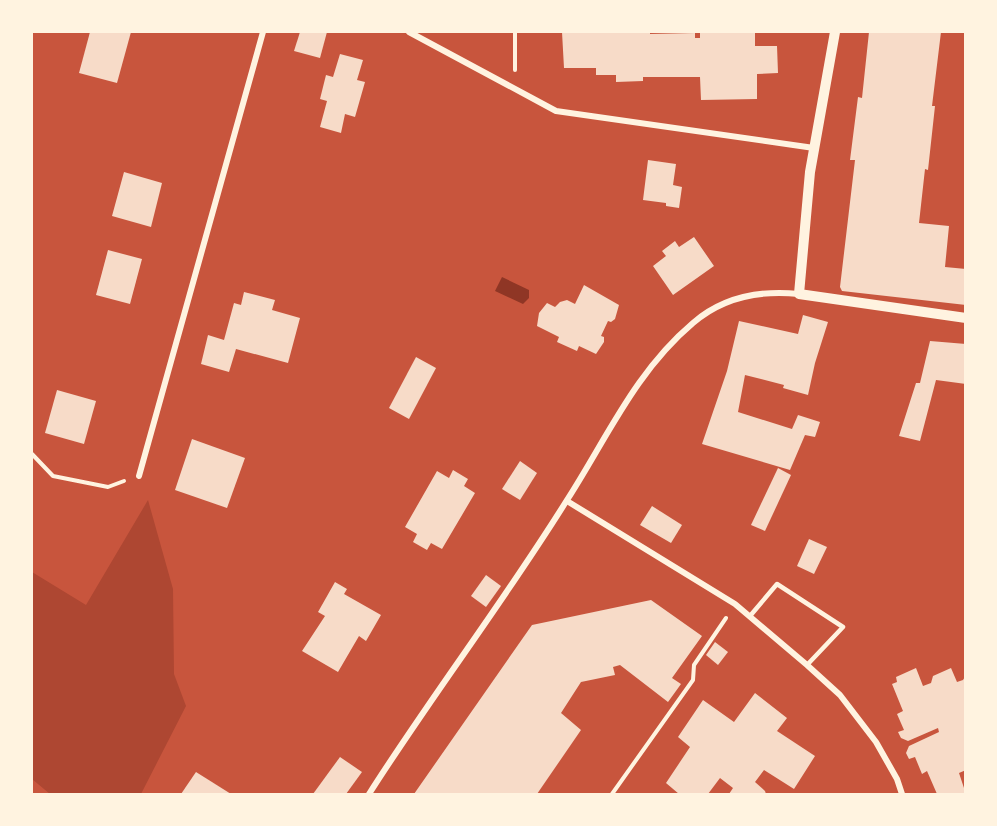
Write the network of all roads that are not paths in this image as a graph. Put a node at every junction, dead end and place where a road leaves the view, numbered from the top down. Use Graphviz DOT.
graph roads {
  1 [pos="263,32"];
  2 [pos="409,32"];
  3 [pos="835,32"];
  4 [pos="814,148"];
  5 [pos="799,294"];
  6 [pos="966,318"];
  7 [pos="139,476"];
  8 [pos="567,501"];
  9 [pos="750,616"];
  10 [pos="807,665"];
  11 [pos="369,795"];
  12 [pos="902,795"];
  1 -- 7 [label="street"];
  2 -- 4 [label="street"];
  3 -- 4 [label="street"];
  4 -- 5 [label="street"];
  5 -- 6 [label="street"];
  5 -- 8 [label="street"];
  8 -- 9 [label="street"];
  8 -- 11 [label="street"];
  9 -- 10 [label="street"];
  9 -- 10 [label="lane"];
  10 -- 12 [label="street"];
}
